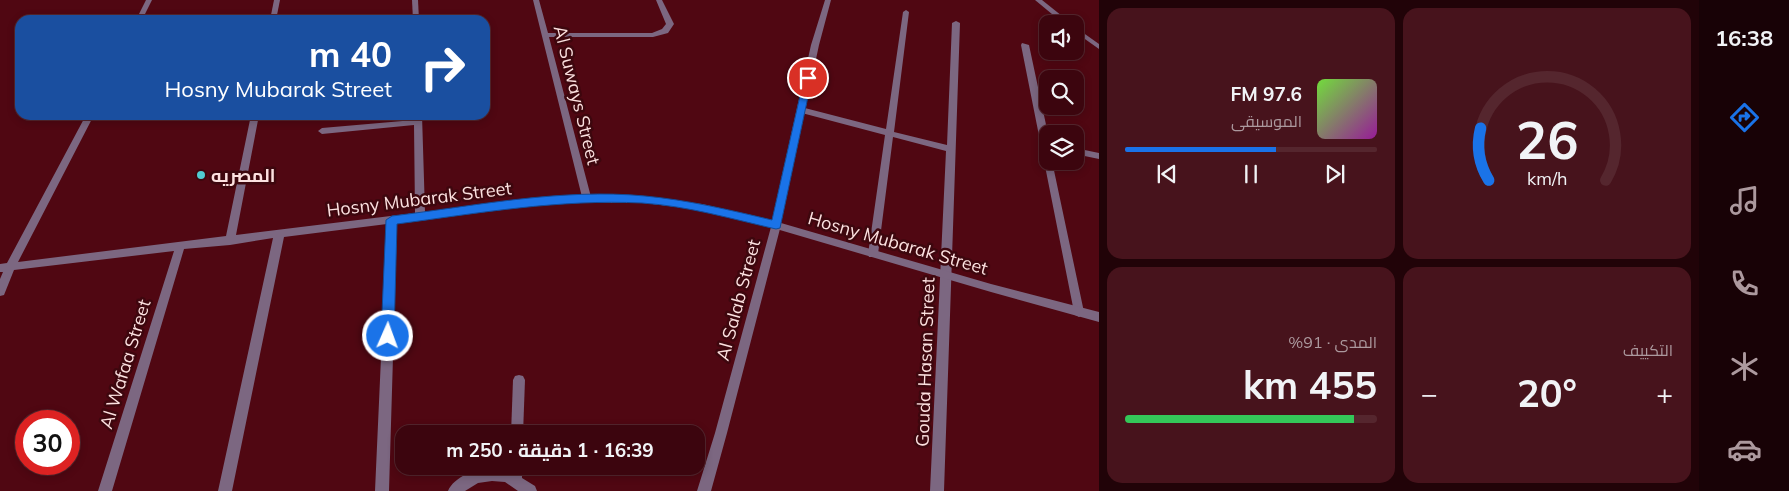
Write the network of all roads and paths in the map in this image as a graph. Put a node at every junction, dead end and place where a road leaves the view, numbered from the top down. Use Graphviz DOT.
graph roads {
  1 [pos="149,0"];
  2 [pos="277,0"];
  3 [pos="415,0"];
  4 [pos="536,0"];
  5 [pos="659,0"];
  6 [pos="828,0"];
  7 [pos="1038,0"];
  8 [pos="906,12"];
  9 [pos="142,15"];
  10 [pos="274,15"];
  11 [pos="416,15"];
  12 [pos="1057,15"];
  13 [pos="956,23"];
  14 [pos="546,35"];
  15 [pos="1084,35"];
  16 [pos="1025,45"];
  17 [pos="1099,47"];
  18 [pos="801,110"];
  19 [pos="87,120"];
  20 [pos="253,120"];
  21 [pos="410,120"];
  22 [pos="418,120"];
  23 [pos="1042,125"];
  24 [pos="322,131"];
  25 [pos="889,133"];
  26 [pos="950,149"];
  27 [pos="1084,153"];
  28 [pos="1099,156"];
  29 [pos="1050,170"];
  30 [pos="587,198"];
  31 [pos="420,217"];
  32 [pos="392,220"];
  33 [pos="776,225"];
  34 [pos="279,235"];
  35 [pos="230,241"];
  36 [pos="180,247"];
  37 [pos="873,254"];
  38 [pos="5,267"];
  39 [pos="944,275"];
  40 [pos="0,292"];
  41 [pos="1080,312"];
  42 [pos="1099,317"];
  43 [pos="519,380"];
  44 [pos="517,425"];
  45 [pos="515,475"];
  46 [pos="515,482"];
  47 [pos="105,491"];
  48 [pos="226,491"];
  49 [pos="382,491"];
  50 [pos="454,491"];
  51 [pos="530,491"];
  52 [pos="704,491"];
  53 [pos="937,491"];
  1 -- 9 [label="street"];
  2 -- 10 [label="street"];
  3 -- 11 [label="street"];
  4 -- 14 [label="street, Al Suways Street"];
  5 -- 14 [label="street"];
  6 -- 18 [label="street, Al Salab Street"];
  7 -- 12 [label="street"];
  8 -- 25 [label="street"];
  13 -- 26 [label="street, Gouda Hasan Street"];
  14 -- 30 [label="street, Al Suways Street"];
  15 -- 17 [label="street"];
  16 -- 23 [label="street"];
  18 -- 25 [label="street"];
  18 -- 33 [label="street, Al Salab Street"];
  19 -- 38 [label="street"];
  20 -- 35 [label="street"];
  21 -- 24 [label="street"];
  22 -- 31 [label="street"];
  25 -- 26 [label="street"];
  25 -- 37 [label="street"];
  26 -- 39 [label="street, Gouda Hasan Street"];
  27 -- 28 [label="street"];
  29 -- 41 [label="street"];
  30 -- 31 [label="street, Hosny Mubarak Street"];
  30 -- 33 [label="street, Hosny Mubarak Street"];
  31 -- 32 [label="street, Hosny Mubarak Street"];
  32 -- 34 [label="street, Hosny Mubarak Street"];
  32 -- 49 [label="street"];
  33 -- 37 [label="street, Hosny Mubarak Street"];
  33 -- 52 [label="street, Al Salab Street"];
  34 -- 35 [label="street, Hosny Mubarak Street"];
  34 -- 48 [label="street"];
  35 -- 36 [label="street, Hosny Mubarak Street"];
  36 -- 38 [label="street, Hosny Mubarak Street"];
  36 -- 47 [label="street, Al Wafaa Street"];
  37 -- 39 [label="street, Hosny Mubarak Street"];
  38 -- 40 [label="street"];
  39 -- 41 [label="street, Hosny Mubarak Street"];
  39 -- 53 [label="street, Gouda Hasan Street"];
  41 -- 42 [label="street, Hosny Mubarak Street"];
  43 -- 44 [label="street"];
  45 -- 46 [label="street"];
  46 -- 50 [label="street"];
  46 -- 51 [label="street"];
}
